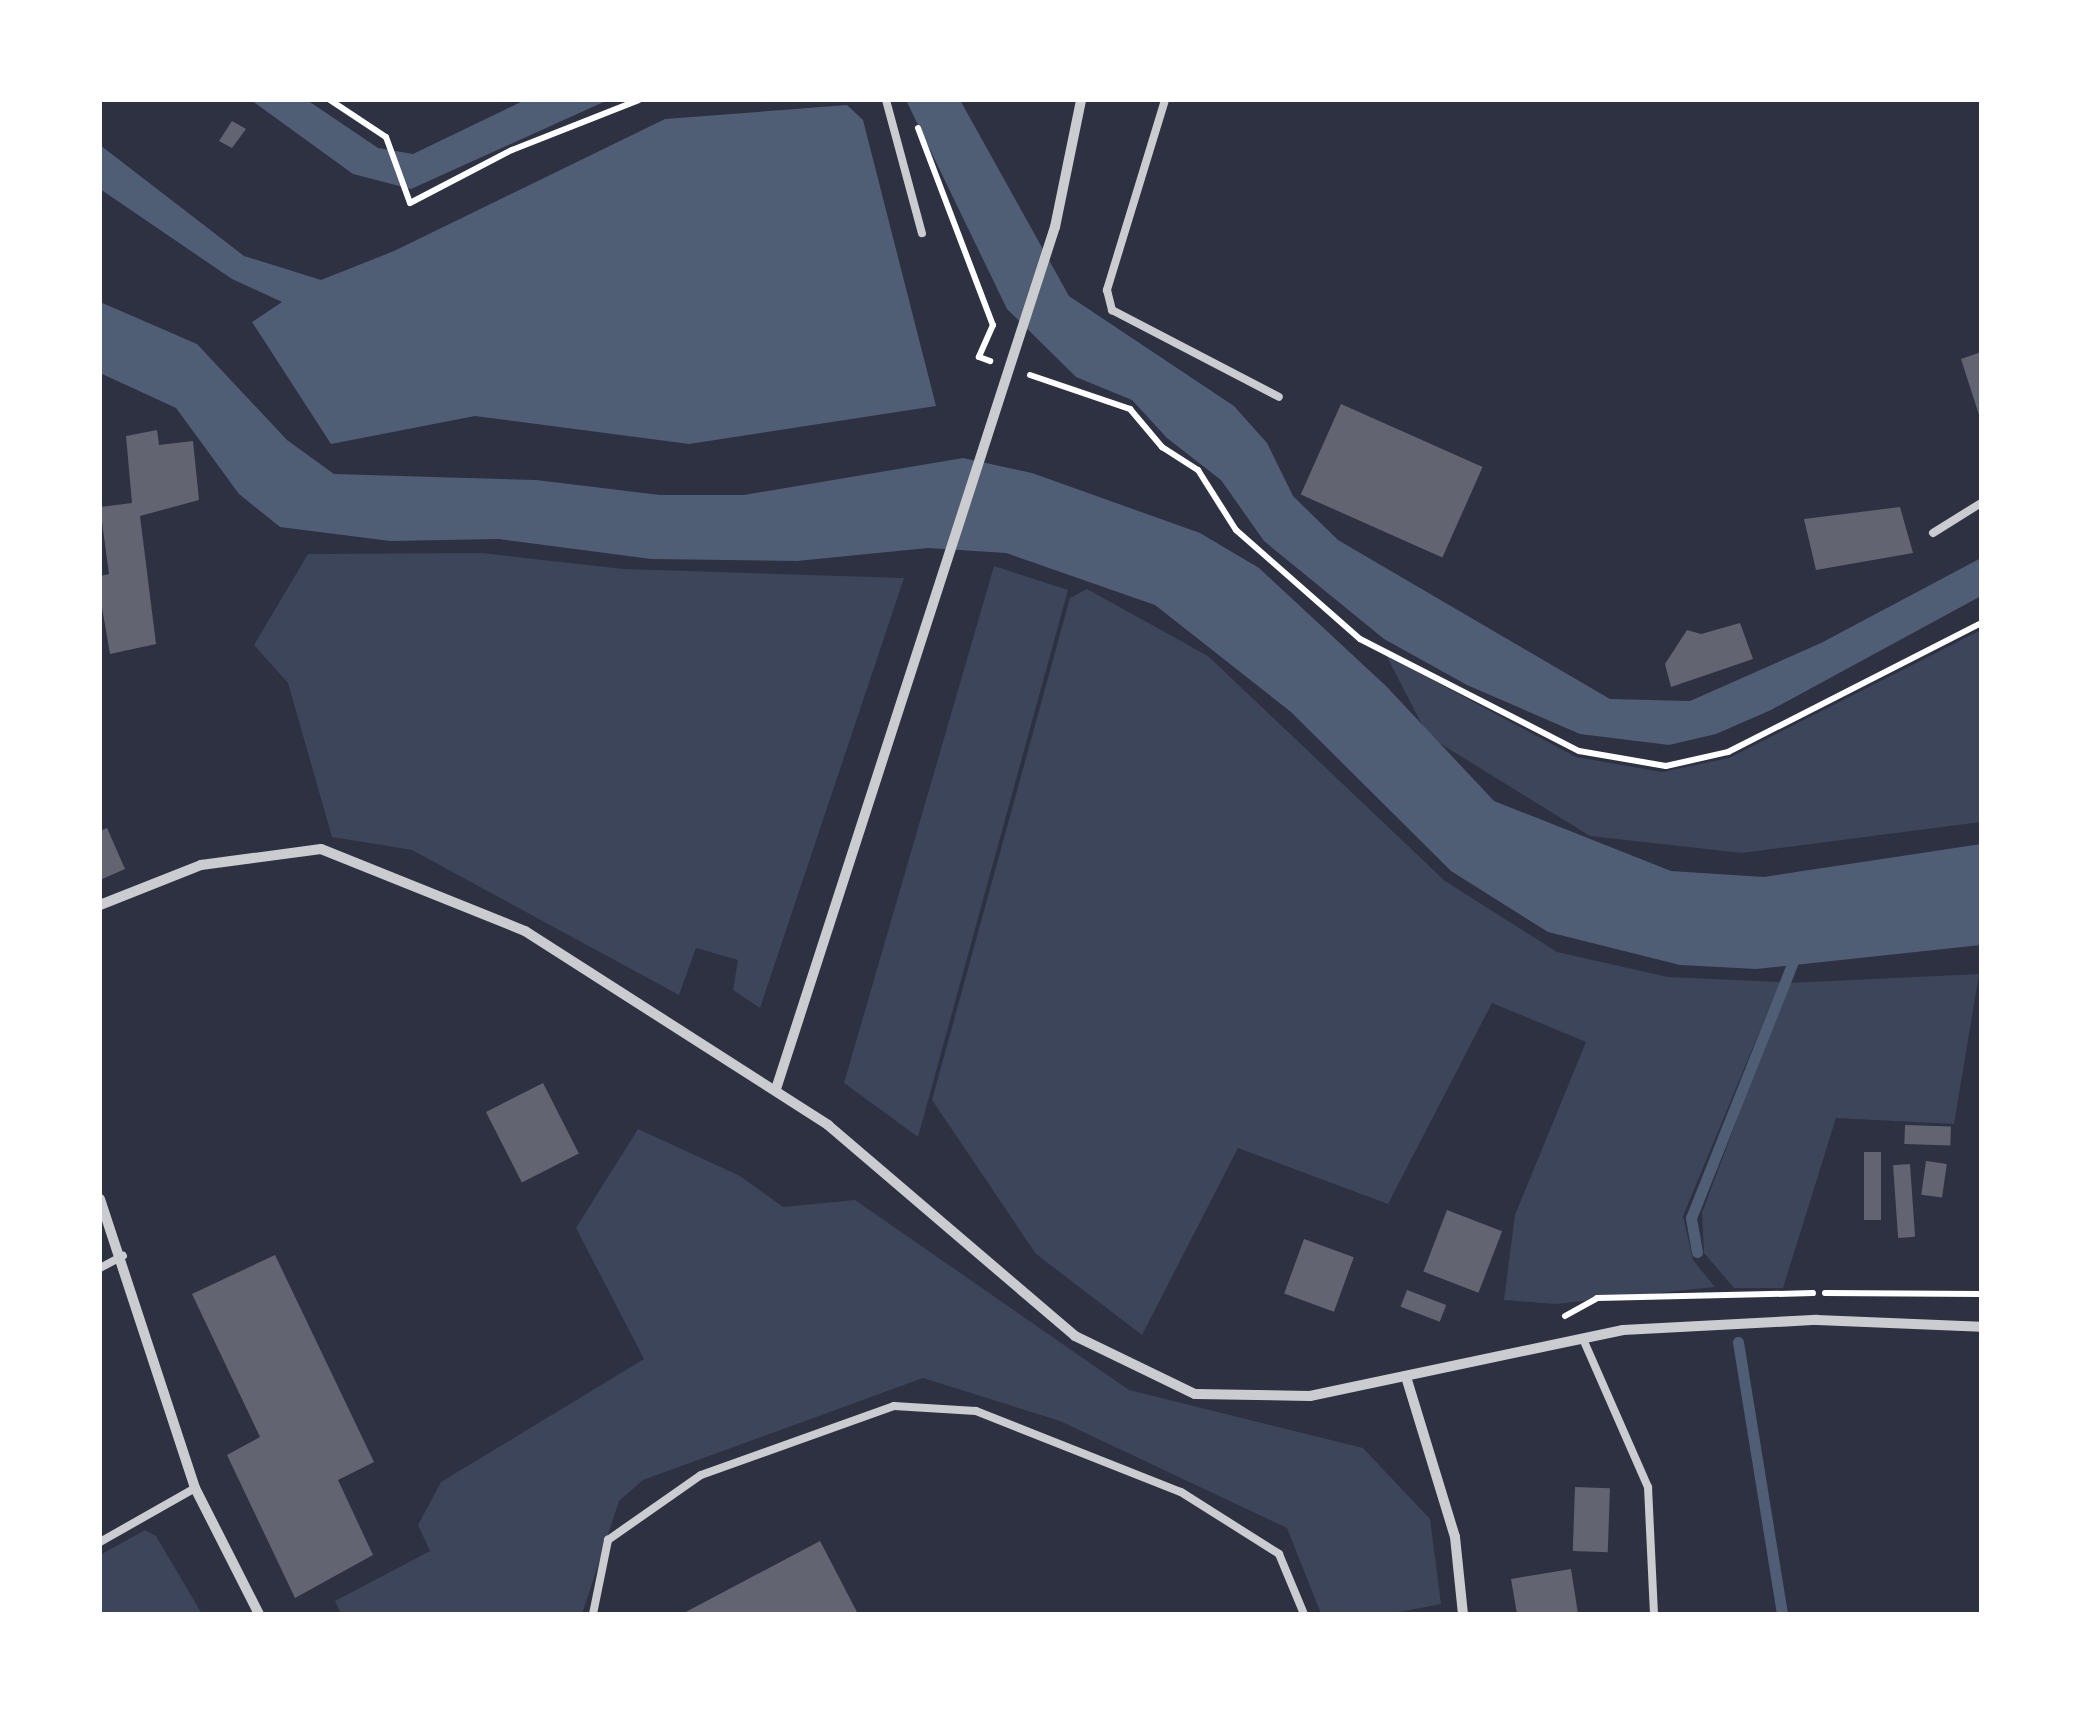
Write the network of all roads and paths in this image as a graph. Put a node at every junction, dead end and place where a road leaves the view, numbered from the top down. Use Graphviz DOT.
graph roads {
  1 [pos="330,100"];
  2 [pos="639,100"];
  3 [pos="886,100"];
  4 [pos="1081,100"];
  5 [pos="1166,100"];
  6 [pos="913,122"];
  7 [pos="922,233"];
  8 [pos="996,363"];
  9 [pos="1013,369"];
  10 [pos="1279,397"];
  11 [pos="1981,504"];
  12 [pos="1934,533"];
  13 [pos="1981,623"];
  14 [pos="100,905"];
  15 [pos="776,1089"];
  16 [pos="100,1199"];
  17 [pos="122,1256"];
  18 [pos="100,1268"];
  19 [pos="1981,1326"];
  20 [pos="1584,1339"];
  21 [pos="1407,1380"];
  22 [pos="195,1488"];
  23 [pos="100,1542"];
  24 [pos="259,1614"];
  25 [pos="593,1614"];
  26 [pos="1304,1614"];
  27 [pos="1462,1614"];
  28 [pos="1654,1614"];
  1 -- 2 [label="path"];
  3 -- 7 [label="lane"];
  4 -- 15 [label="street"];
  5 -- 10 [label="lane"];
  6 -- 8 [label="path"];
  9 -- 13 [label="path"];
  11 -- 12 [label="lane"];
  14 -- 15 [label="street"];
  15 -- 21 [label="street"];
  16 -- 17 [label="street"];
  17 -- 18 [label="lane"];
  17 -- 22 [label="street"];
  19 -- 20 [label="street"];
  20 -- 21 [label="street"];
  20 -- 28 [label="lane"];
  21 -- 27 [label="street"];
  22 -- 23 [label="lane"];
  22 -- 24 [label="street"];
  25 -- 26 [label="lane"];
}
